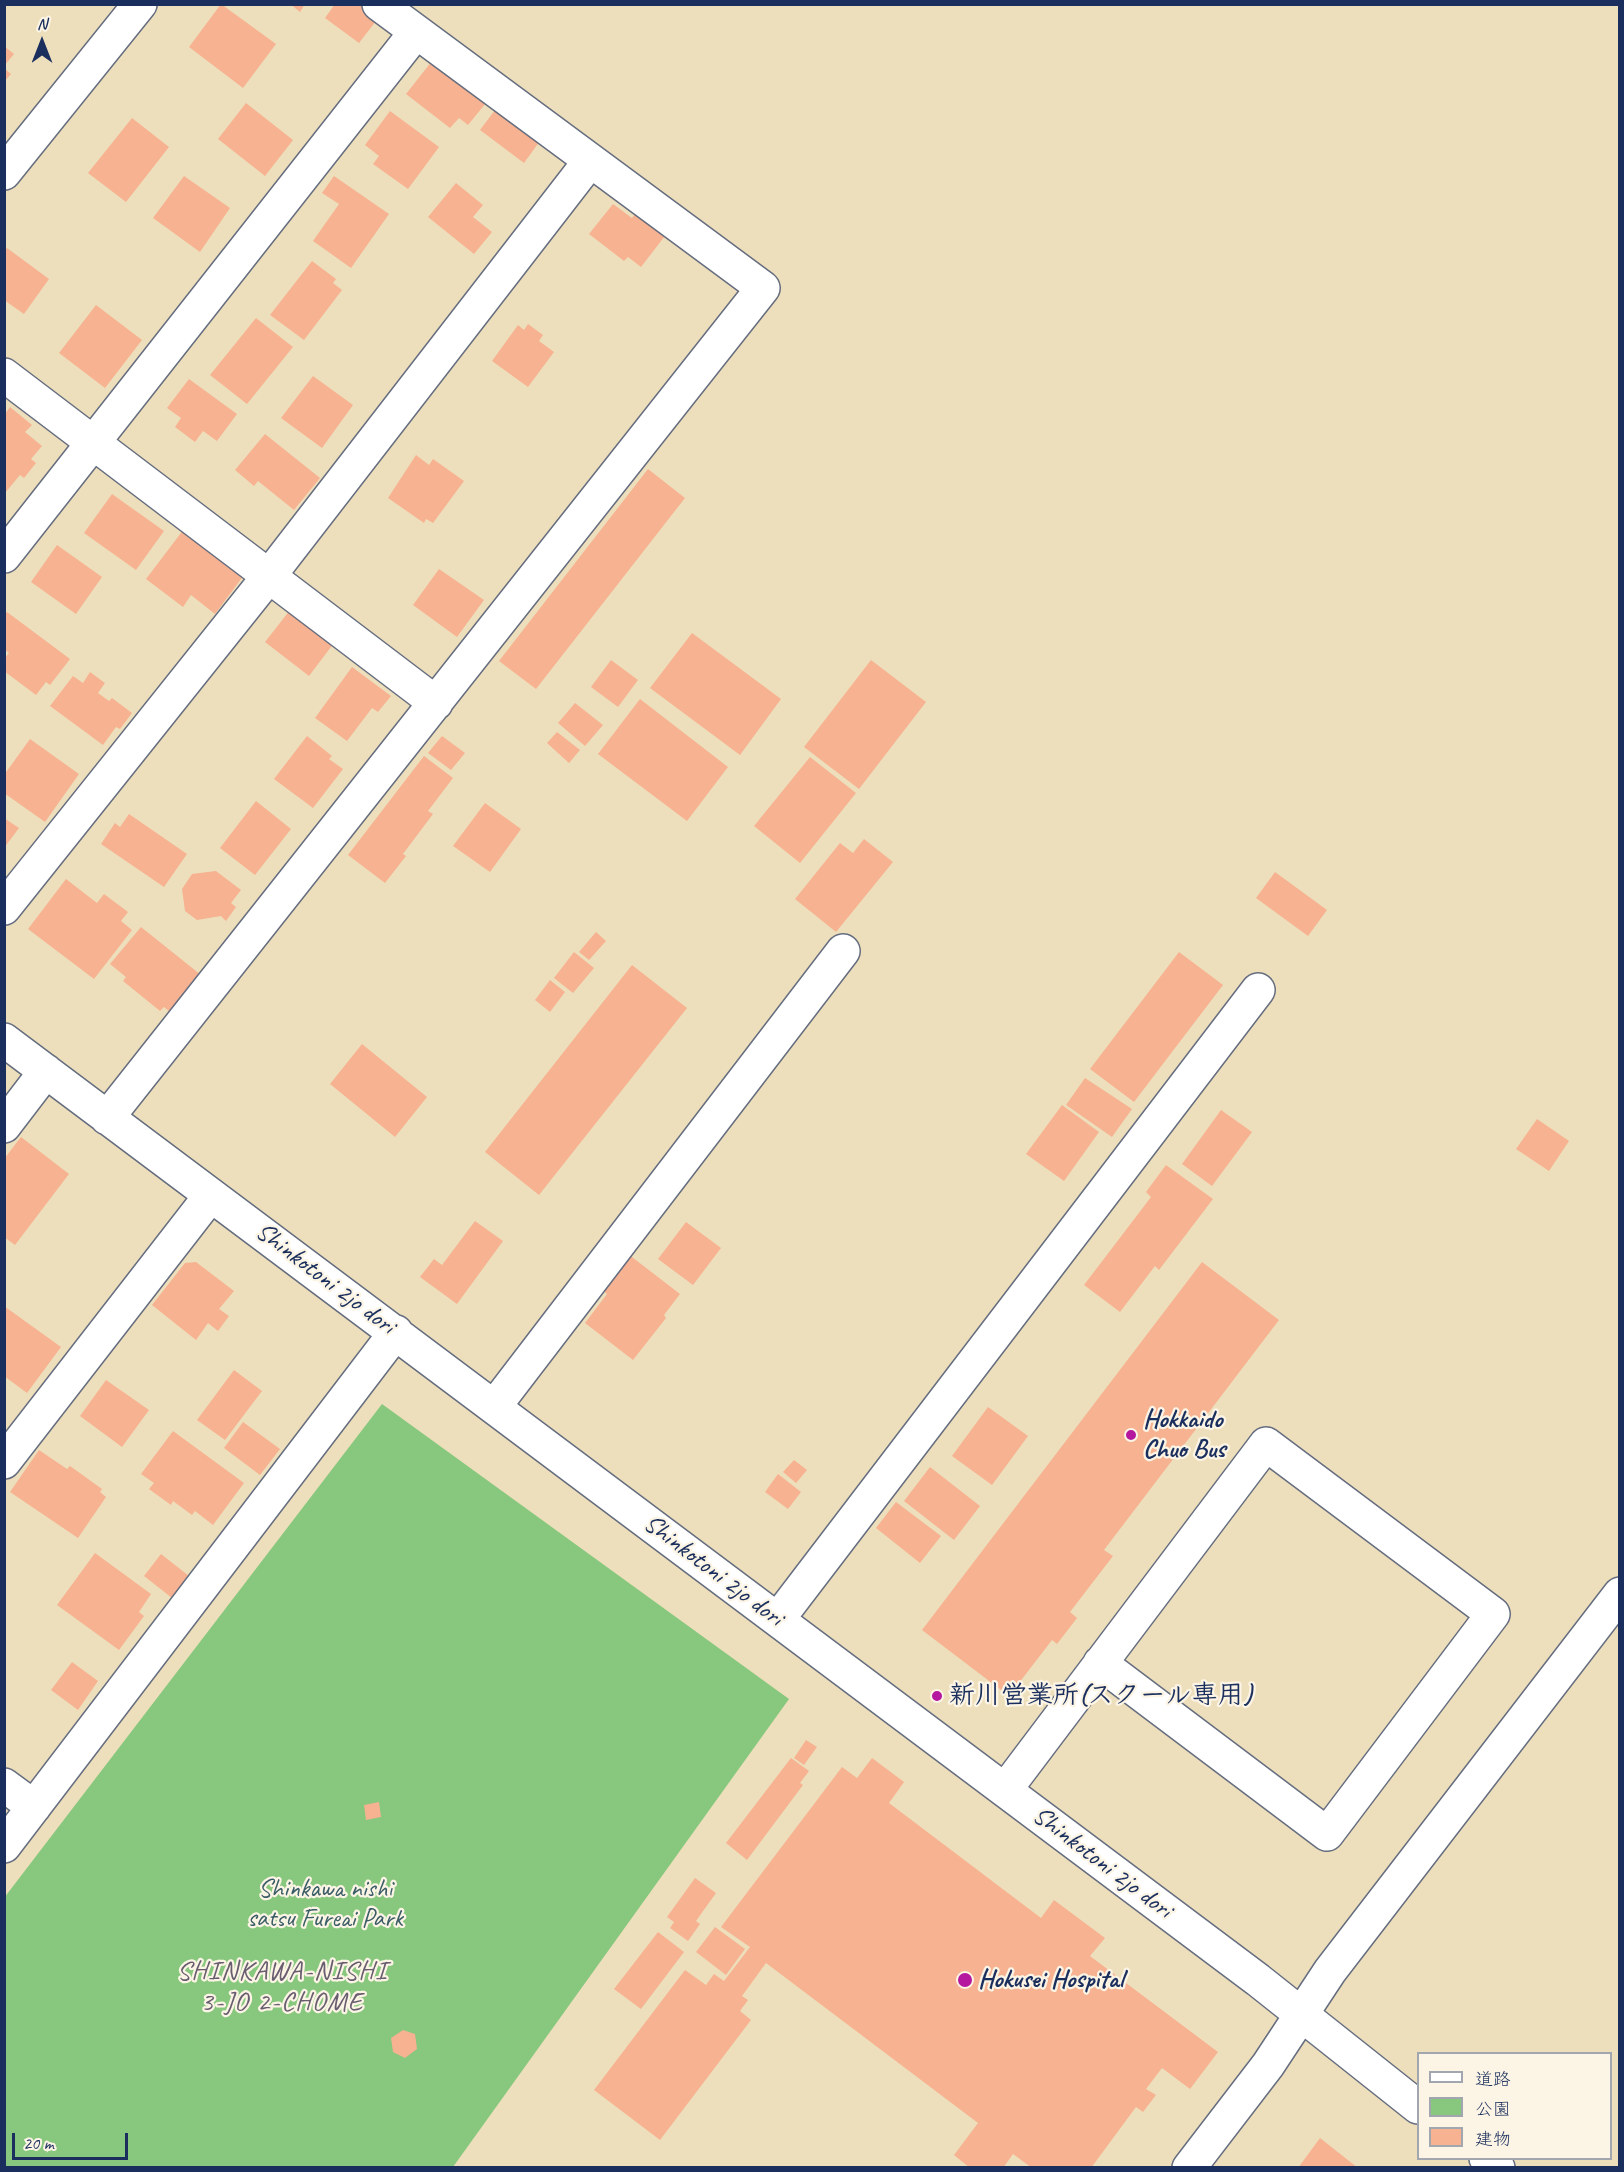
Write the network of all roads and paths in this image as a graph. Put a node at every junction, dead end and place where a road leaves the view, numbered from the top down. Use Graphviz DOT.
graph roads {
  1 [pos="140,4"];
  2 [pos="379,4"];
  3 [pos="416,32"];
  4 [pos="590,161"];
  5 [pos="4,173"];
  6 [pos="4,375"];
  7 [pos="95,443"];
  8 [pos="4,556"];
  9 [pos="269,576"];
  10 [pos="436,703"];
  11 [pos="4,908"];
  12 [pos="843,951"];
  13 [pos="1258,990"];
  14 [pos="4,1040"];
  15 [pos="46,1071"];
  16 [pos="107,1118"];
  17 [pos="4,1126"];
  18 [pos="211,1195"];
  19 [pos="396,1332"];
  20 [pos="494,1407"];
  21 [pos="4,1462"];
  22 [pos="1620,1594"];
  23 [pos="778,1619"];
  24 [pos="1100,1663"];
  25 [pos="4,1785"];
  26 [pos="1005,1790"];
  27 [pos="34,1807"];
  28 [pos="4,1846"];
  29 [pos="1303,2014"];
  30 [pos="1417,2105"];
  31 [pos="1189,2168"];
  1 -- 5 [label="street"];
  2 -- 3 [label="street"];
  3 -- 4 [label="street"];
  3 -- 7 [label="street"];
  4 -- 9 [label="street"];
  4 -- 10 [label="street"];
  6 -- 7 [label="street"];
  7 -- 8 [label="street"];
  7 -- 9 [label="street"];
  9 -- 10 [label="street"];
  9 -- 11 [label="street"];
  10 -- 16 [label="street"];
  12 -- 20 [label="street"];
  13 -- 23 [label="street"];
  14 -- 15 [label="street, Shinkotoni 2jo dori"];
  15 -- 16 [label="street, Shinkotoni 2jo dori"];
  15 -- 17 [label="street"];
  16 -- 18 [label="street, Shinkotoni 2jo dori"];
  18 -- 19 [label="street, Shinkotoni 2jo dori"];
  18 -- 21 [label="street"];
  19 -- 20 [label="street, Shinkotoni 2jo dori"];
  19 -- 27 [label="street"];
  20 -- 23 [label="street, Shinkotoni 2jo dori"];
  22 -- 29 [label="street"];
  23 -- 26 [label="street, Shinkotoni 2jo dori"];
  24 -- 24 [label="street"];
  24 -- 26 [label="street"];
  25 -- 27 [label="street"];
  26 -- 29 [label="street, Shinkotoni 2jo dori"];
  27 -- 28 [label="street"];
  29 -- 30 [label="street, Shinkotoni 2jo dori"];
  29 -- 31 [label="street"];
}
